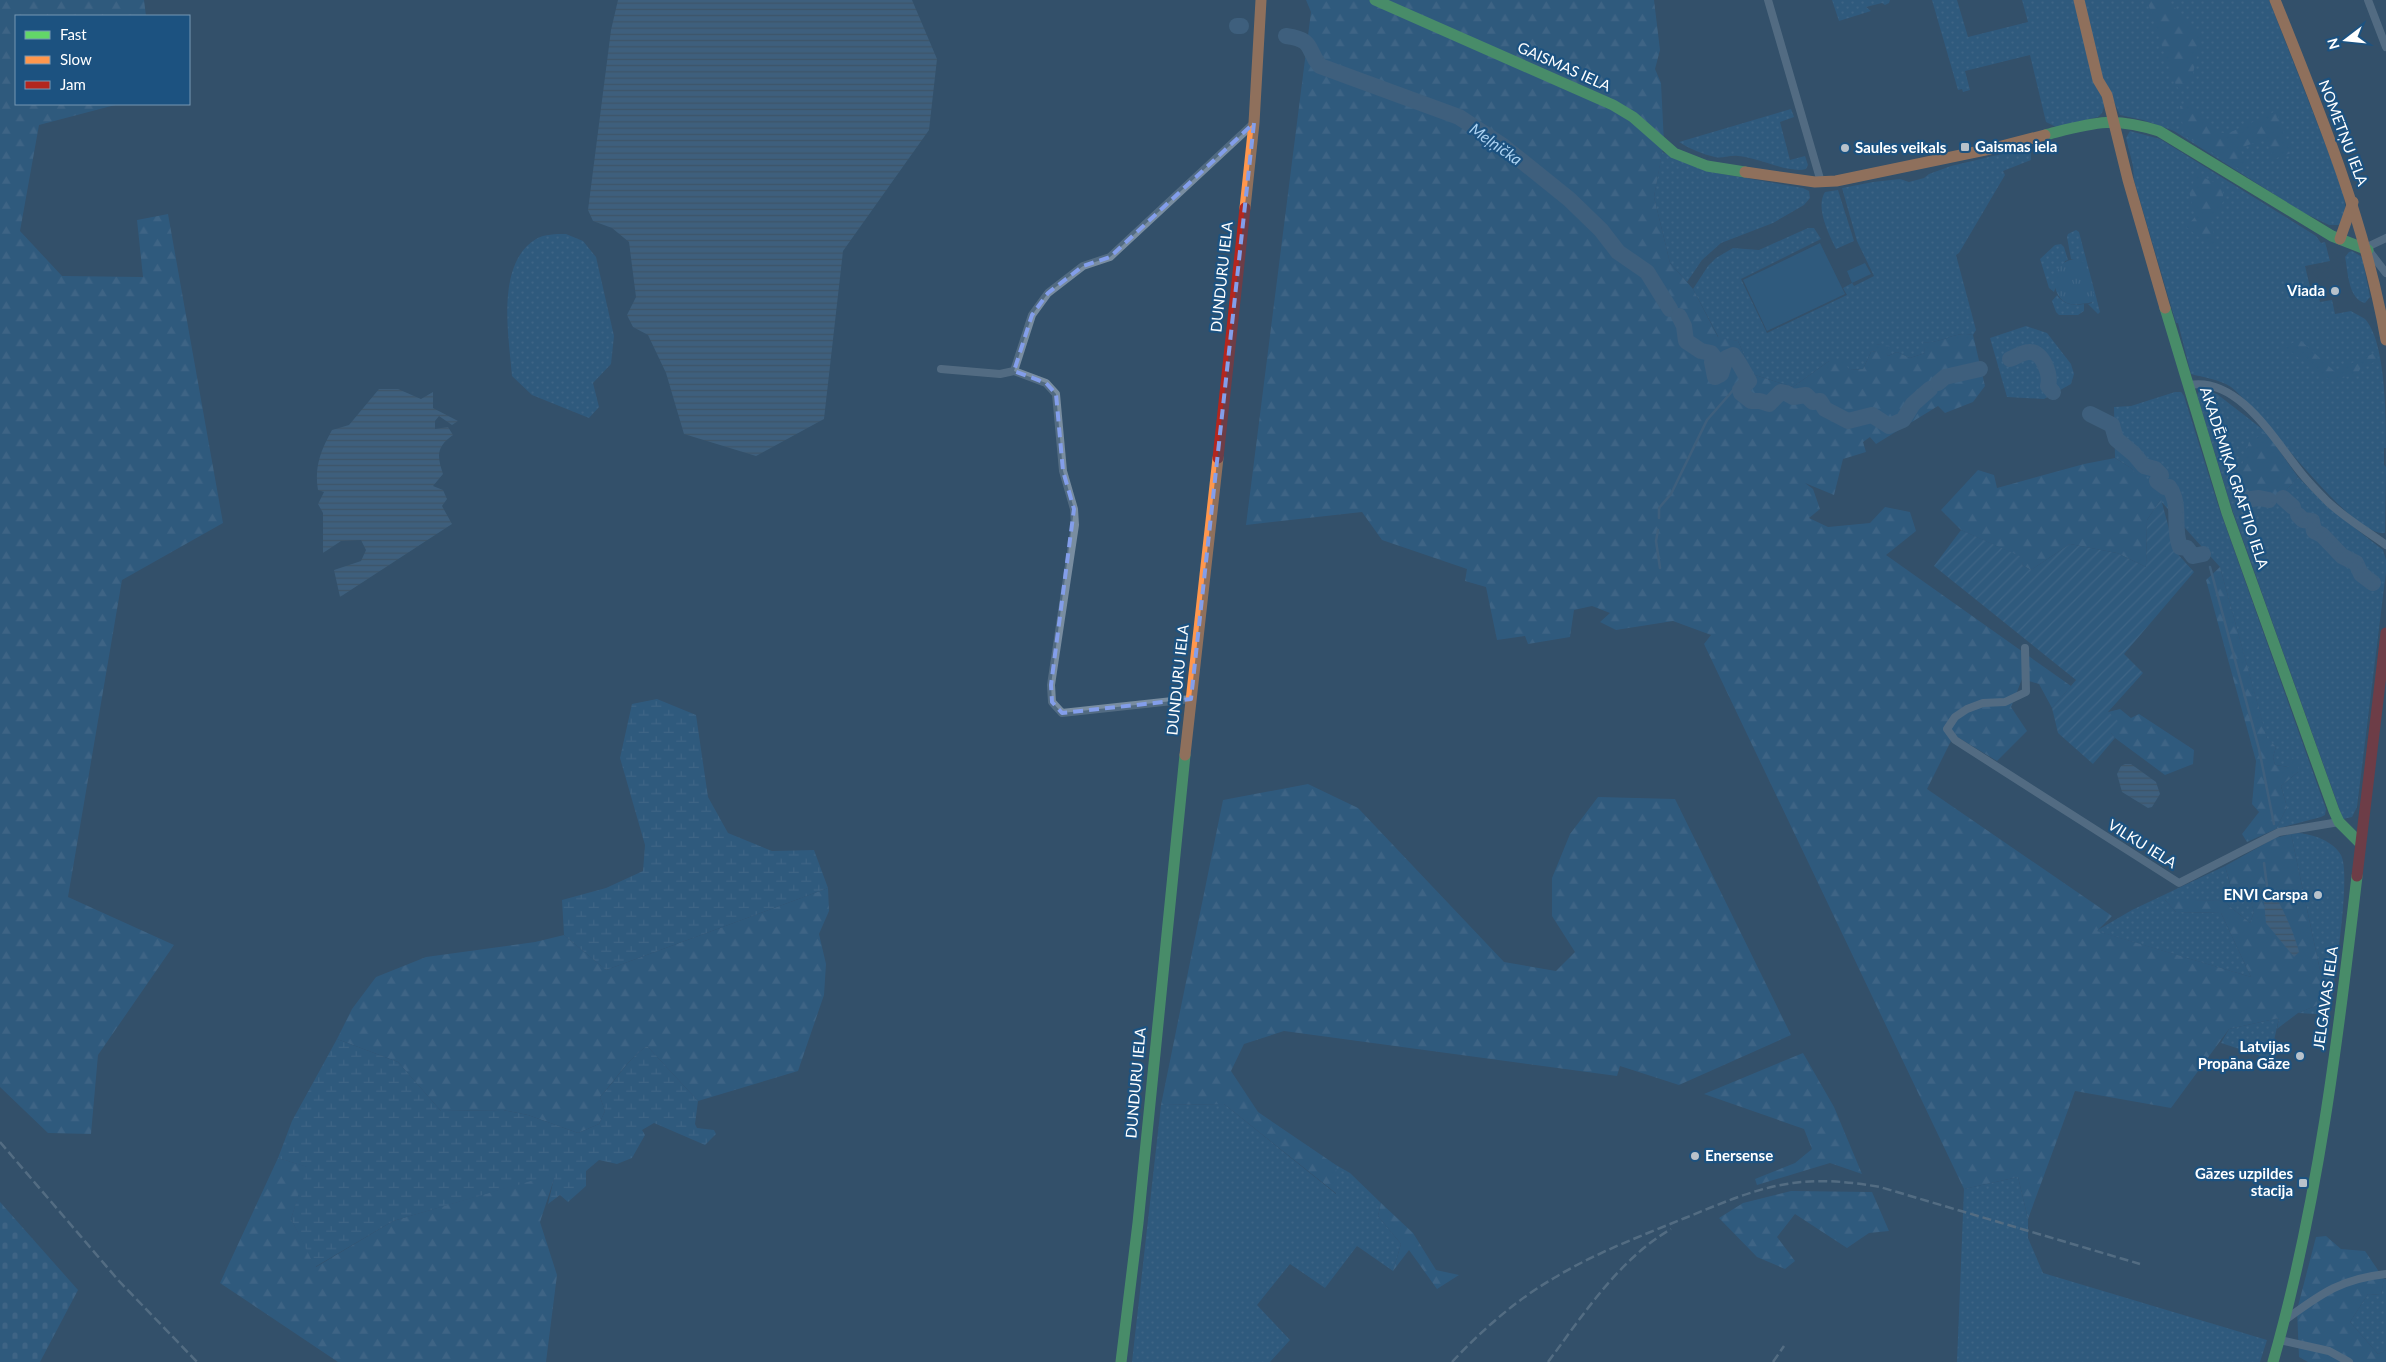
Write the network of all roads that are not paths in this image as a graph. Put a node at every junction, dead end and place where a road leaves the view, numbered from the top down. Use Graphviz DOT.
graph roads {
  1 [pos="1261,0"];
  2 [pos="1375,0"];
  3 [pos="1768,0"];
  4 [pos="2079,0"];
  5 [pos="2275,0"];
  6 [pos="2368,0"];
  7 [pos="2386,47"];
  8 [pos="2114,121"];
  9 [pos="1254,123"];
  10 [pos="1821,182"];
  11 [pos="2353,202"];
  12 [pos="2386,238"];
  13 [pos="2340,239"];
  14 [pos="2367,248"];
  15 [pos="2386,273"];
  16 [pos="2386,340"];
  17 [pos="941,369"];
  18 [pos="1014,371"];
  19 [pos="2189,385"];
  20 [pos="2386,545"];
  21 [pos="2386,633"];
  22 [pos="2025,648"];
  23 [pos="1191,699"];
  24 [pos="2339,822"];
  25 [pos="2360,843"];
  26 [pos="2386,1274"];
  27 [pos="2285,1320"];
  28 [pos="2280,1340"];
  29 [pos="1121,1362"];
  30 [pos="2273,1362"];
  31 [pos="2350,1362"];
  1 -- 9 [label="street, DUNDURU IELA"];
  2 -- 10 [label="street, GAISMAS IELA"];
  3 -- 10 [label="street"];
  4 -- 8 [label="street, AKADĒMIĶA GRAFTIO IELA"];
  5 -- 11 [label="street, NOMETŅU IELA"];
  6 -- 7 [label="street"];
  8 -- 10 [label="street, GAISMAS IELA"];
  8 -- 13 [label="street, GAISMAS IELA"];
  8 -- 19 [label="street, AKADĒMIĶA GRAFTIO IELA"];
  9 -- 18 [label="street"];
  9 -- 23 [label="street, DUNDURU IELA"];
  11 -- 13 [label="street"];
  11 -- 14 [label="street, NOMETŅU IELA"];
  12 -- 14 [label="street"];
  13 -- 14 [label="street, GAISMAS IELA"];
  14 -- 15 [label="street, NOMETŅU IELA"];
  14 -- 16 [label="street"];
  17 -- 18 [label="street"];
  18 -- 23 [label="street"];
  19 -- 20 [label="street"];
  19 -- 24 [label="street, AKADĒMIĶA GRAFTIO IELA"];
  21 -- 25 [label="street, JELGAVAS IELA"];
  22 -- 24 [label="street, VILKU IELA"];
  23 -- 29 [label="street, DUNDURU IELA"];
  24 -- 25 [label="street, AKADĒMIĶA GRAFTIO IELA"];
  25 -- 27 [label="street, JELGAVAS IELA"];
  26 -- 27 [label="street"];
  27 -- 28 [label="street, JELGAVAS IELA"];
  28 -- 30 [label="street, JELGAVAS IELA"];
  28 -- 31 [label="street"];
}
